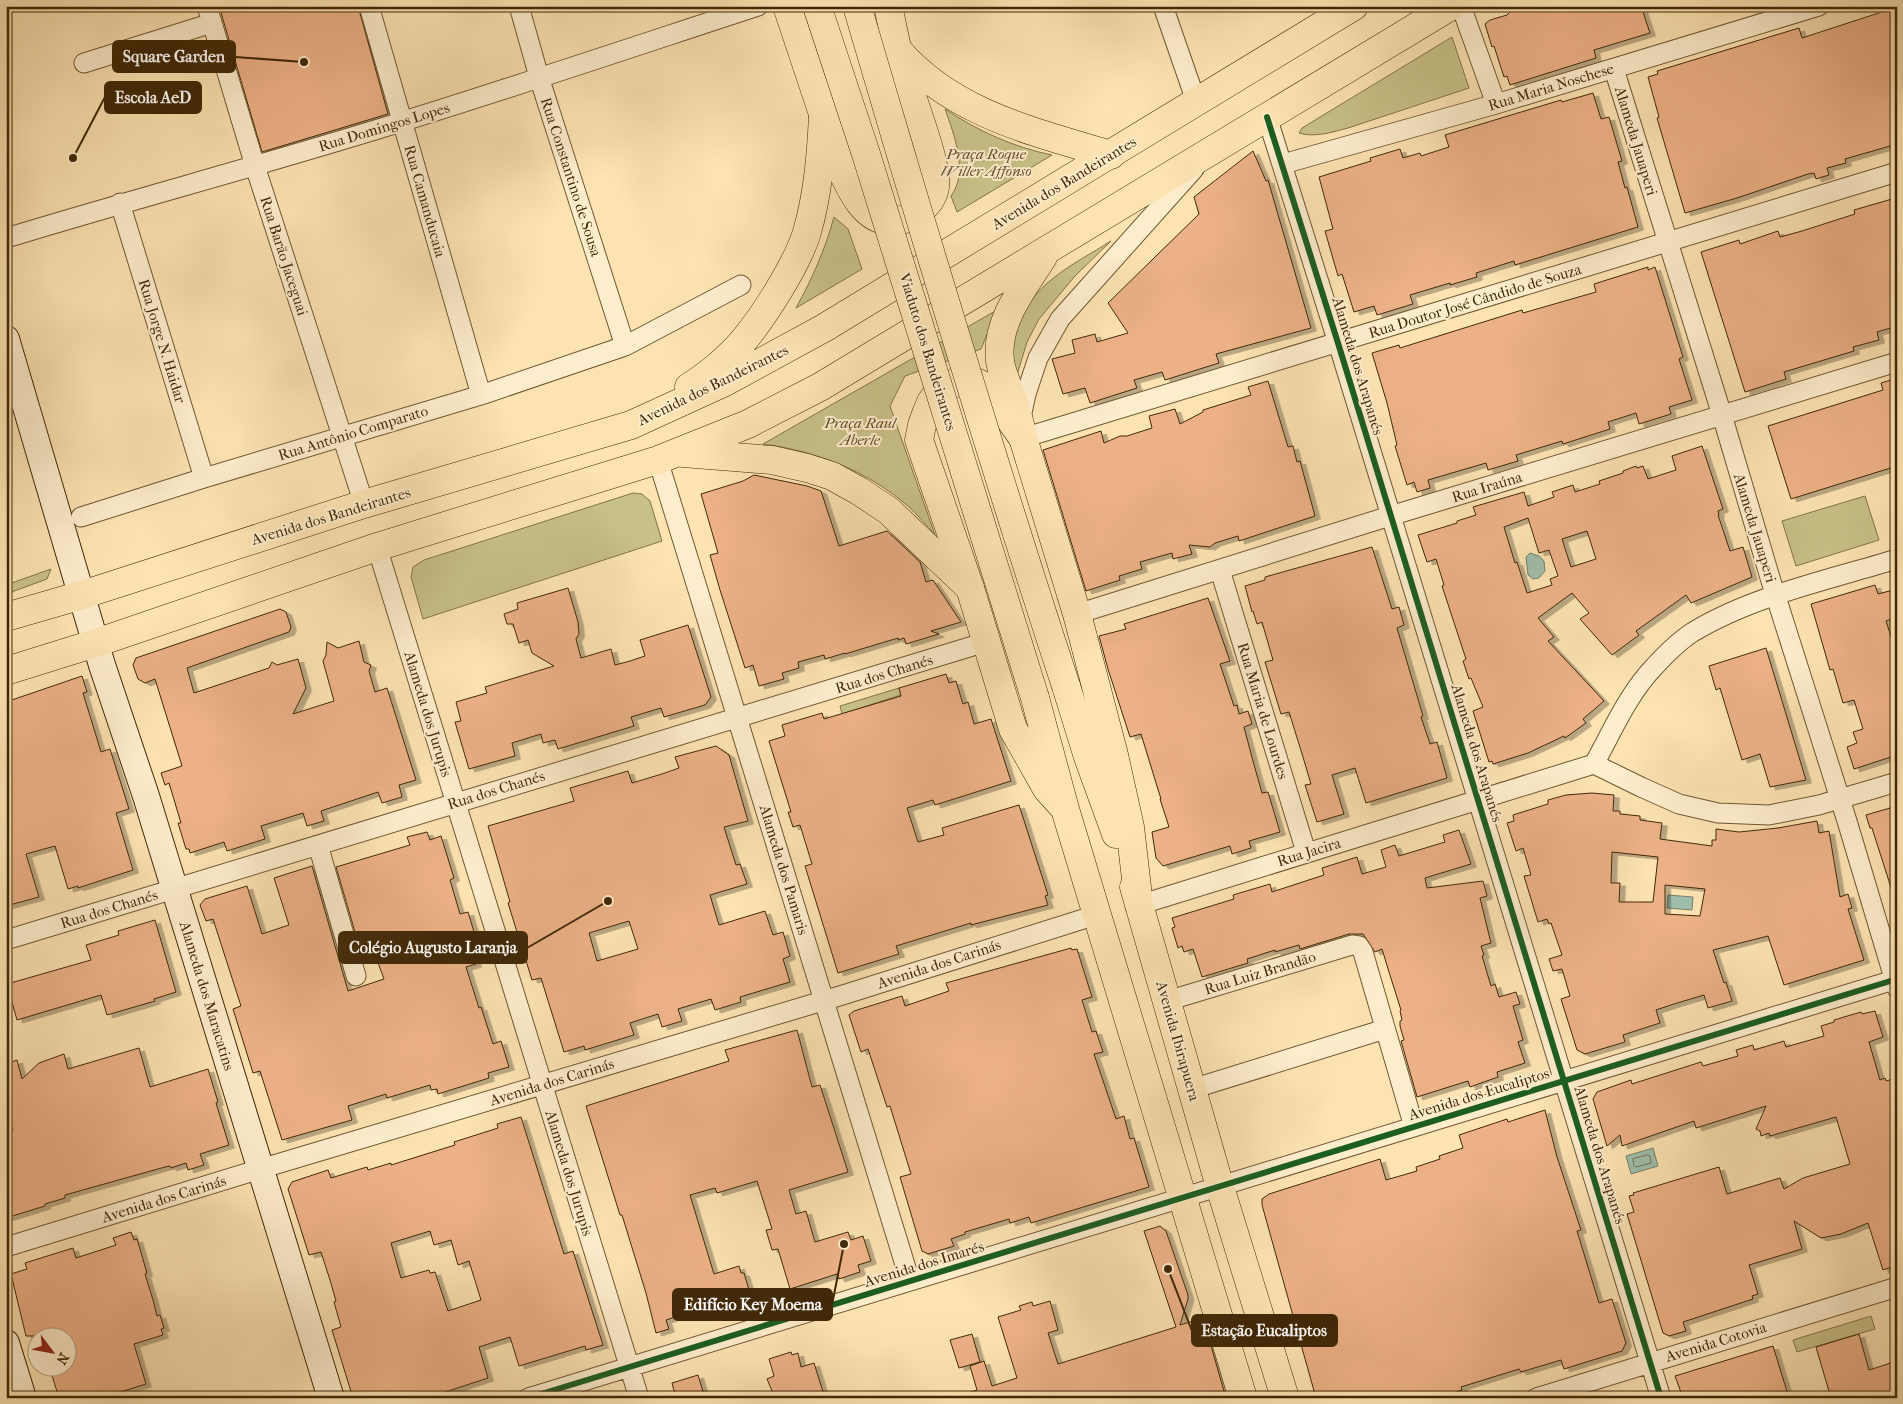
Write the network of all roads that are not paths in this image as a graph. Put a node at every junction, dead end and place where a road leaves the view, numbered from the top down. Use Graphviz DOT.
graph roads {
  1 [pos="369,6"];
  2 [pos="518,6"];
  3 [pos="758,6"];
  4 [pos="787,6"];
  5 [pos="817,6"];
  6 [pos="857,6"];
  7 [pos="888,6"];
  8 [pos="1163,6"];
  9 [pos="1354,6"];
  10 [pos="1451,6"];
  11 [pos="1461,6"];
  12 [pos="1819,6"];
  13 [pos="210,15"];
  14 [pos="897,49"];
  15 [pos="84,63"];
  16 [pos="1614,68"];
  17 [pos="539,77"];
  18 [pos="1196,101"];
  19 [pos="1496,104"];
  20 [pos="823,116"];
  21 [pos="1267,117"];
  22 [pos="402,122"];
  23 [pos="1211,151"];
  24 [pos="1112,155"];
  25 [pos="1283,164"];
  26 [pos="255,166"];
  27 [pos="1897,172"];
  28 [pos="120,203"];
  29 [pos="6,238"];
  30 [pos="1668,242"];
  31 [pos="1048,249"];
  32 [pos="741,285"];
  33 [pos="6,339"];
  34 [pos="1338,343"];
  35 [pos="624,346"];
  36 [pos="1897,362"];
  37 [pos="481,395"];
  38 [pos="1722,415"];
  39 [pos="631,425"];
  40 [pos="1022,431"];
  41 [pos="341,437"];
  42 [pos="668,456"];
  43 [pos="204,478"];
  44 [pos="364,504"];
  45 [pos="1390,516"];
  46 [pos="81,517"];
  47 [pos="377,546"];
  48 [pos="1897,559"];
  49 [pos="1220,570"];
  50 [pos="970,588"];
  51 [pos="82,595"];
  52 [pos="1776,596"];
  53 [pos="1077,614"];
  54 [pos="6,617"];
  55 [pos="986,642"];
  56 [pos="96,643"];
  57 [pos="6,671"];
  58 [pos="1066,686"];
  59 [pos="737,718"];
  60 [pos="1594,764"];
  61 [pos="1897,782"];
  62 [pos="1840,799"];
  63 [pos="1478,800"];
  64 [pos="455,802"];
  65 [pos="1065,809"];
  66 [pos="318,845"];
  67 [pos="1306,852"];
  68 [pos="175,889"];
  69 [pos="1139,905"];
  70 [pos="1096,915"];
  71 [pos="6,940"];
  72 [pos="356,976"];
  73 [pos="1896,982"];
  74 [pos="823,1001"];
  75 [pos="1167,1001"];
  76 [pos="1385,1029"];
  77 [pos="1565,1081"];
  78 [pos="542,1085"];
  79 [pos="1192,1089"];
  80 [pos="1414,1127"];
  81 [pos="260,1169"];
  82 [pos="1220,1187"];
  83 [pos="1183,1197"];
  84 [pos="6,1247"];
  85 [pos="910,1281"];
  86 [pos="1897,1287"];
  87 [pos="6,1342"];
  88 [pos="1650,1363"];
  89 [pos="629,1367"];
  90 [pos="23,1398"];
  91 [pos="331,1398"];
  92 [pos="528,1398"];
  93 [pos="639,1398"];
  94 [pos="1243,1398"];
  95 [pos="1285,1398"];
  96 [pos="1536,1398"];
  97 [pos="1661,1398"];
  1 -- 22 [label="street, Rua Camanducaia"];
  2 -- 17 [label="street, Rua Constantino de Sousa"];
  3 -- 17 [label="street, Rua Domingos Lopes"];
  4 -- 20 [label="main road"];
  5 -- 65 [label="main road, Viaduto dos Bandeirantes, bridge"];
  6 -- 58 [label="main road, Viaduto dos Bandeirantes, bridge"];
  7 -- 14 [label="main road"];
  8 -- 18 [label="street"];
  9 -- 18 [label="main road, Avenida dos Bandeirantes"];
  10 -- 21 [label="main road"];
  11 -- 19 [label="street"];
  12 -- 16 [label="street, Rua Maria Noschese"];
  13 -- 15 [label="street"];
  13 -- 26 [label="street, Rua Barão Jaceguai"];
  14 -- 20 [label="main road"];
  14 -- 24 [label="main road"];
  16 -- 19 [label="street, Rua Maria Noschese"];
  16 -- 30 [label="street, Alameda Jauaperi"];
  17 -- 22 [label="street, Rua Domingos Lopes"];
  17 -- 35 [label="street, Rua Constantino de Sousa"];
  18 -- 24 [label="main road, Avenida dos Bandeirantes"];
  19 -- 25 [label="street, Rua Maria Noschese"];
  20 -- 39 [label="main road"];
  21 -- 23 [label="main road"];
  21 -- 25 [label="street, Alameda dos Arapanés"];
  22 -- 26 [label="street, Rua Domingos Lopes"];
  22 -- 37 [label="street, Rua Camanducaia"];
  23 -- 31 [label="main road"];
  23 -- 40 [label="street"];
  24 -- 39 [label="main road, Avenida dos Bandeirantes"];
  25 -- 34 [label="street, Alameda dos Arapanés"];
  26 -- 28 [label="street, Rua Domingos Lopes"];
  26 -- 41 [label="street, Rua Barão Jaceguai"];
  27 -- 30 [label="street, Rua Doutor José Cândido de Souza"];
  28 -- 29 [label="street, Rua Domingos Lopes"];
  28 -- 43 [label="street, Rua Jorge N. Haidar"];
  30 -- 34 [label="street, Rua Doutor José Cândido de Souza"];
  30 -- 38 [label="street, Alameda Jauaperi"];
  31 -- 40 [label="main road"];
  31 -- 42 [label="main road"];
  32 -- 35 [label="street, Rua Antônio Comparato"];
  33 -- 51 [label="main road, Alameda dos Maracatins"];
  34 -- 40 [label="street, Rua Doutor José Cândido de Souza"];
  34 -- 45 [label="street, Alameda dos Arapanés"];
  35 -- 37 [label="street, Rua Antônio Comparato"];
  36 -- 38 [label="street, Rua Iraúna"];
  37 -- 41 [label="street, Rua Antônio Comparato"];
  38 -- 45 [label="street, Rua Iraúna"];
  38 -- 52 [label="street, Alameda Jauaperi"];
  39 -- 44 [label="main road, Avenida dos Bandeirantes"];
  40 -- 50 [label="main road"];
  40 -- 53 [label="main road"];
  41 -- 43 [label="street, Rua Antônio Comparato"];
  41 -- 44 [label="street, Rua Barão Jaceguai"];
  42 -- 47 [label="main road"];
  42 -- 50 [label="main road"];
  42 -- 59 [label="street, Alameda dos Pamaris"];
  43 -- 46 [label="street, Rua Antônio Comparato"];
  44 -- 51 [label="main road, Avenida dos Bandeirantes"];
  45 -- 49 [label="street, Rua Iraúna"];
  45 -- 63 [label="street, Alameda dos Arapanés"];
  47 -- 56 [label="main road"];
  47 -- 64 [label="street, Alameda dos Jurupis"];
  48 -- 52 [label="street"];
  49 -- 53 [label="street, Rua Iraúna"];
  49 -- 67 [label="street, Rua Maria de Lourdes"];
  50 -- 55 [label="main road"];
  51 -- 54 [label="main road, Avenida dos Bandeirantes"];
  51 -- 56 [label="main road, Alameda dos Maracatins"];
  52 -- 60 [label="street"];
  52 -- 62 [label="street, Alameda Jauaperi"];
  53 -- 69 [label="main road"];
  55 -- 59 [label="street, Rua dos Chanés"];
  55 -- 65 [label="main road"];
  56 -- 57 [label="main road"];
  56 -- 68 [label="main road, Alameda dos Maracatins"];
  58 -- 69 [label="main road, Avenida Ibirapuera"];
  59 -- 64 [label="street, Rua dos Chanés"];
  59 -- 74 [label="street, Alameda dos Pamaris"];
  60 -- 62 [label="street"];
  60 -- 63 [label="street, Rua Jacira"];
  61 -- 62 [label="street"];
  62 -- 73 [label="street, Alameda Jauaperi"];
  63 -- 67 [label="street, Rua Jacira"];
  63 -- 77 [label="street, Alameda dos Arapanés"];
  64 -- 66 [label="street, Rua dos Chanés"];
  64 -- 78 [label="street, Alameda dos Jurupis"];
  65 -- 70 [label="main road"];
  66 -- 68 [label="street, Rua dos Chanés"];
  66 -- 72 [label="street"];
  67 -- 69 [label="street, Rua Jacira"];
  68 -- 71 [label="street, Rua dos Chanés"];
  68 -- 81 [label="main road, Alameda dos Maracatins"];
  69 -- 75 [label="main road, Avenida Ibirapuera"];
  70 -- 74 [label="street, Avenida dos Carinás"];
  70 -- 83 [label="main road"];
  73 -- 77 [label="street, Avenida dos Eucaliptos"];
  74 -- 78 [label="street, Avenida dos Carinás"];
  74 -- 85 [label="street, Alameda dos Pamaris"];
  75 -- 76 [label="street, Rua Luiz Brandão"];
  75 -- 79 [label="main road, Avenida Ibirapuera"];
  76 -- 79 [label="street"];
  76 -- 80 [label="street"];
  77 -- 80 [label="street, Avenida dos Eucaliptos"];
  77 -- 88 [label="street, Alameda dos Arapanés"];
  78 -- 81 [label="street, Avenida dos Carinás"];
  78 -- 89 [label="street, Alameda dos Jurupis"];
  79 -- 82 [label="main road, Avenida Ibirapuera"];
  80 -- 82 [label="street, Avenida dos Eucaliptos"];
  81 -- 84 [label="street, Avenida dos Carinás"];
  81 -- 91 [label="main road, Alameda dos Maracatins"];
  82 -- 83 [label="street, Avenida dos Eucaliptos"];
  82 -- 95 [label="main road, Avenida Ibirapuera"];
  83 -- 85 [label="street, Avenida dos Imarés"];
  83 -- 94 [label="main road"];
  85 -- 89 [label="street, Avenida dos Imarés"];
  86 -- 88 [label="street, Avenida Cotovia"];
  87 -- 90 [label="main road"];
  88 -- 96 [label="street, Avenida Cotovia"];
  88 -- 97 [label="street, Alameda dos Arapanés"];
  89 -- 92 [label="street, Avenida dos Imarés"];
  89 -- 93 [label="street, Alameda dos Jurupis"];
}
